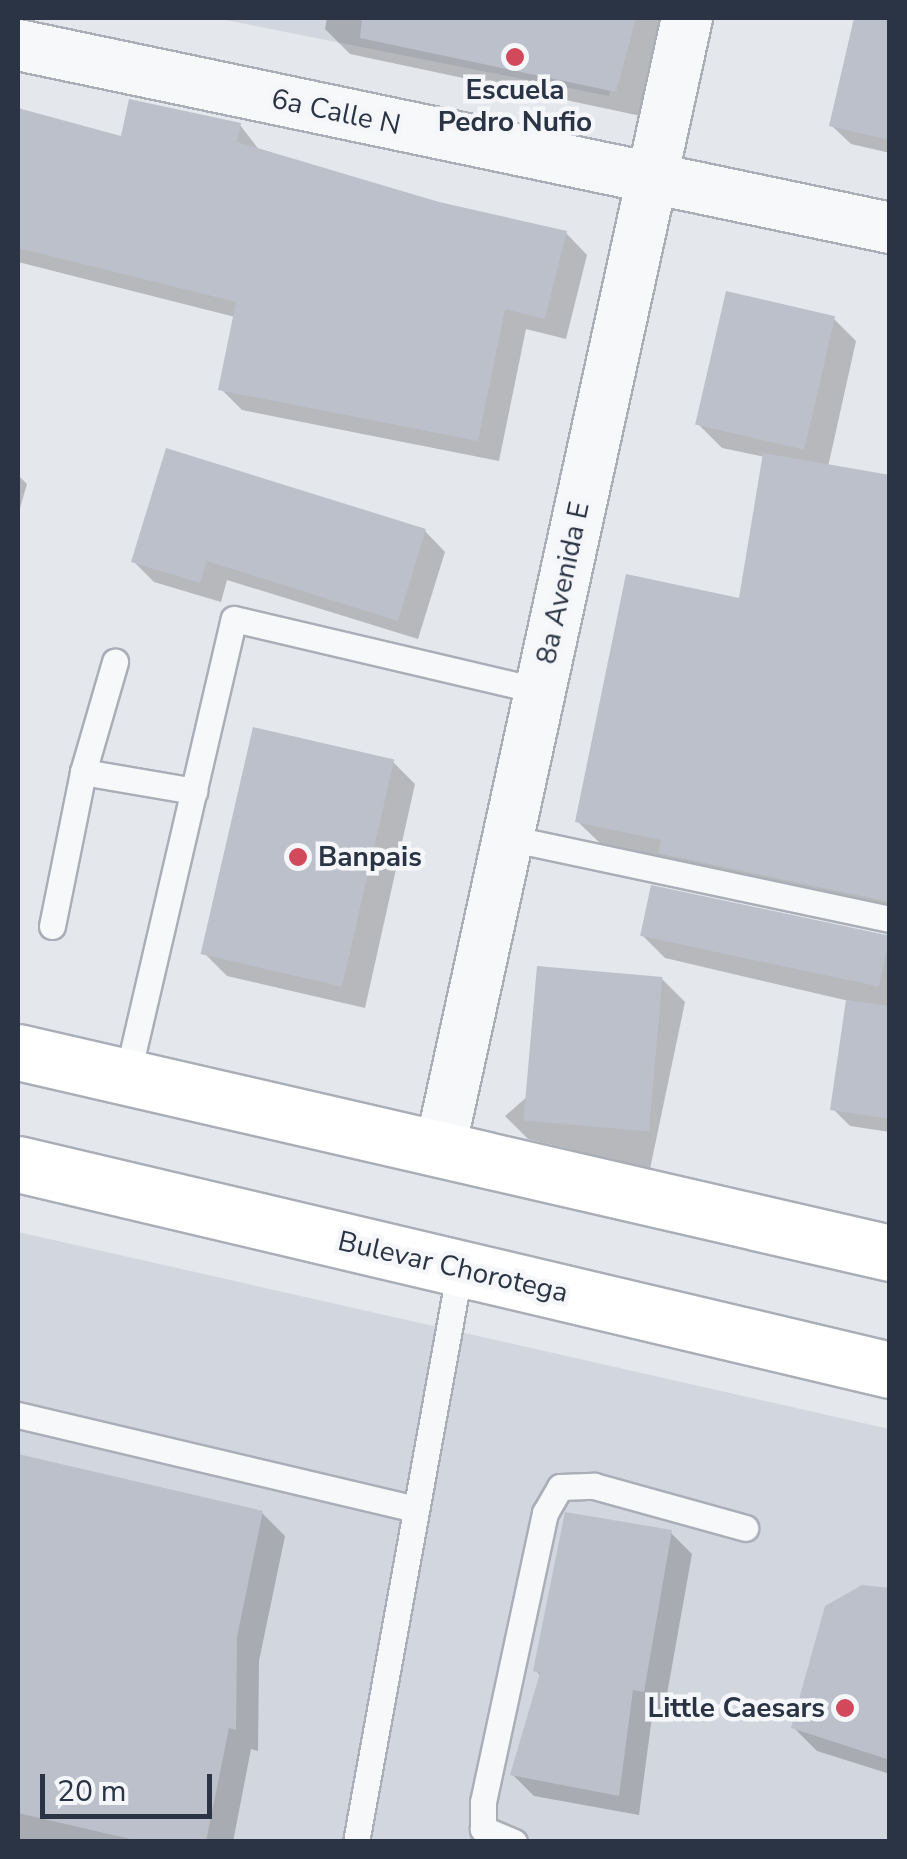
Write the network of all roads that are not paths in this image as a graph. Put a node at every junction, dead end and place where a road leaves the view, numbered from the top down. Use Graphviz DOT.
graph roads {
  1 [pos="687,18"];
  2 [pos="18,45"];
  3 [pos="651,178"];
  4 [pos="890,228"];
  5 [pos="115,662"];
  6 [pos="540,692"];
  7 [pos="83,772"];
  8 [pos="194,792"];
  9 [pos="508,838"];
  10 [pos="890,920"];
  11 [pos="52,926"];
  12 [pos="18,1052"];
  13 [pos="127,1077"];
  14 [pos="440,1149"];
  15 [pos="18,1164"];
  16 [pos="890,1254"];
  17 [pos="460,1268"];
  18 [pos="890,1370"];
  19 [pos="18,1415"];
  20 [pos="416,1509"];
  21 [pos="745,1528"];
  22 [pos="356,1842"];
  23 [pos="514,1842"];
  1 -- 3 [label="street, 8a Avenida E"];
  2 -- 3 [label="street, 6a Calle N"];
  3 -- 4 [label="street, 6a Calle N"];
  3 -- 6 [label="street, 8a Avenida E"];
  5 -- 7 [label="lane"];
  6 -- 8 [label="lane"];
  6 -- 9 [label="street, 8a Avenida E"];
  7 -- 8 [label="lane"];
  7 -- 11 [label="lane"];
  8 -- 13 [label="lane"];
  9 -- 10 [label="lane"];
  9 -- 14 [label="street, 8a Avenida E"];
  12 -- 13 [label="highway"];
  13 -- 14 [label="highway"];
  14 -- 16 [label="highway"];
  15 -- 17 [label="highway, Bulevar Chorotega"];
  17 -- 18 [label="highway, Bulevar Chorotega"];
  17 -- 20 [label="lane"];
  19 -- 20 [label="lane"];
  20 -- 22 [label="lane"];
  21 -- 23 [label="lane"];
}
